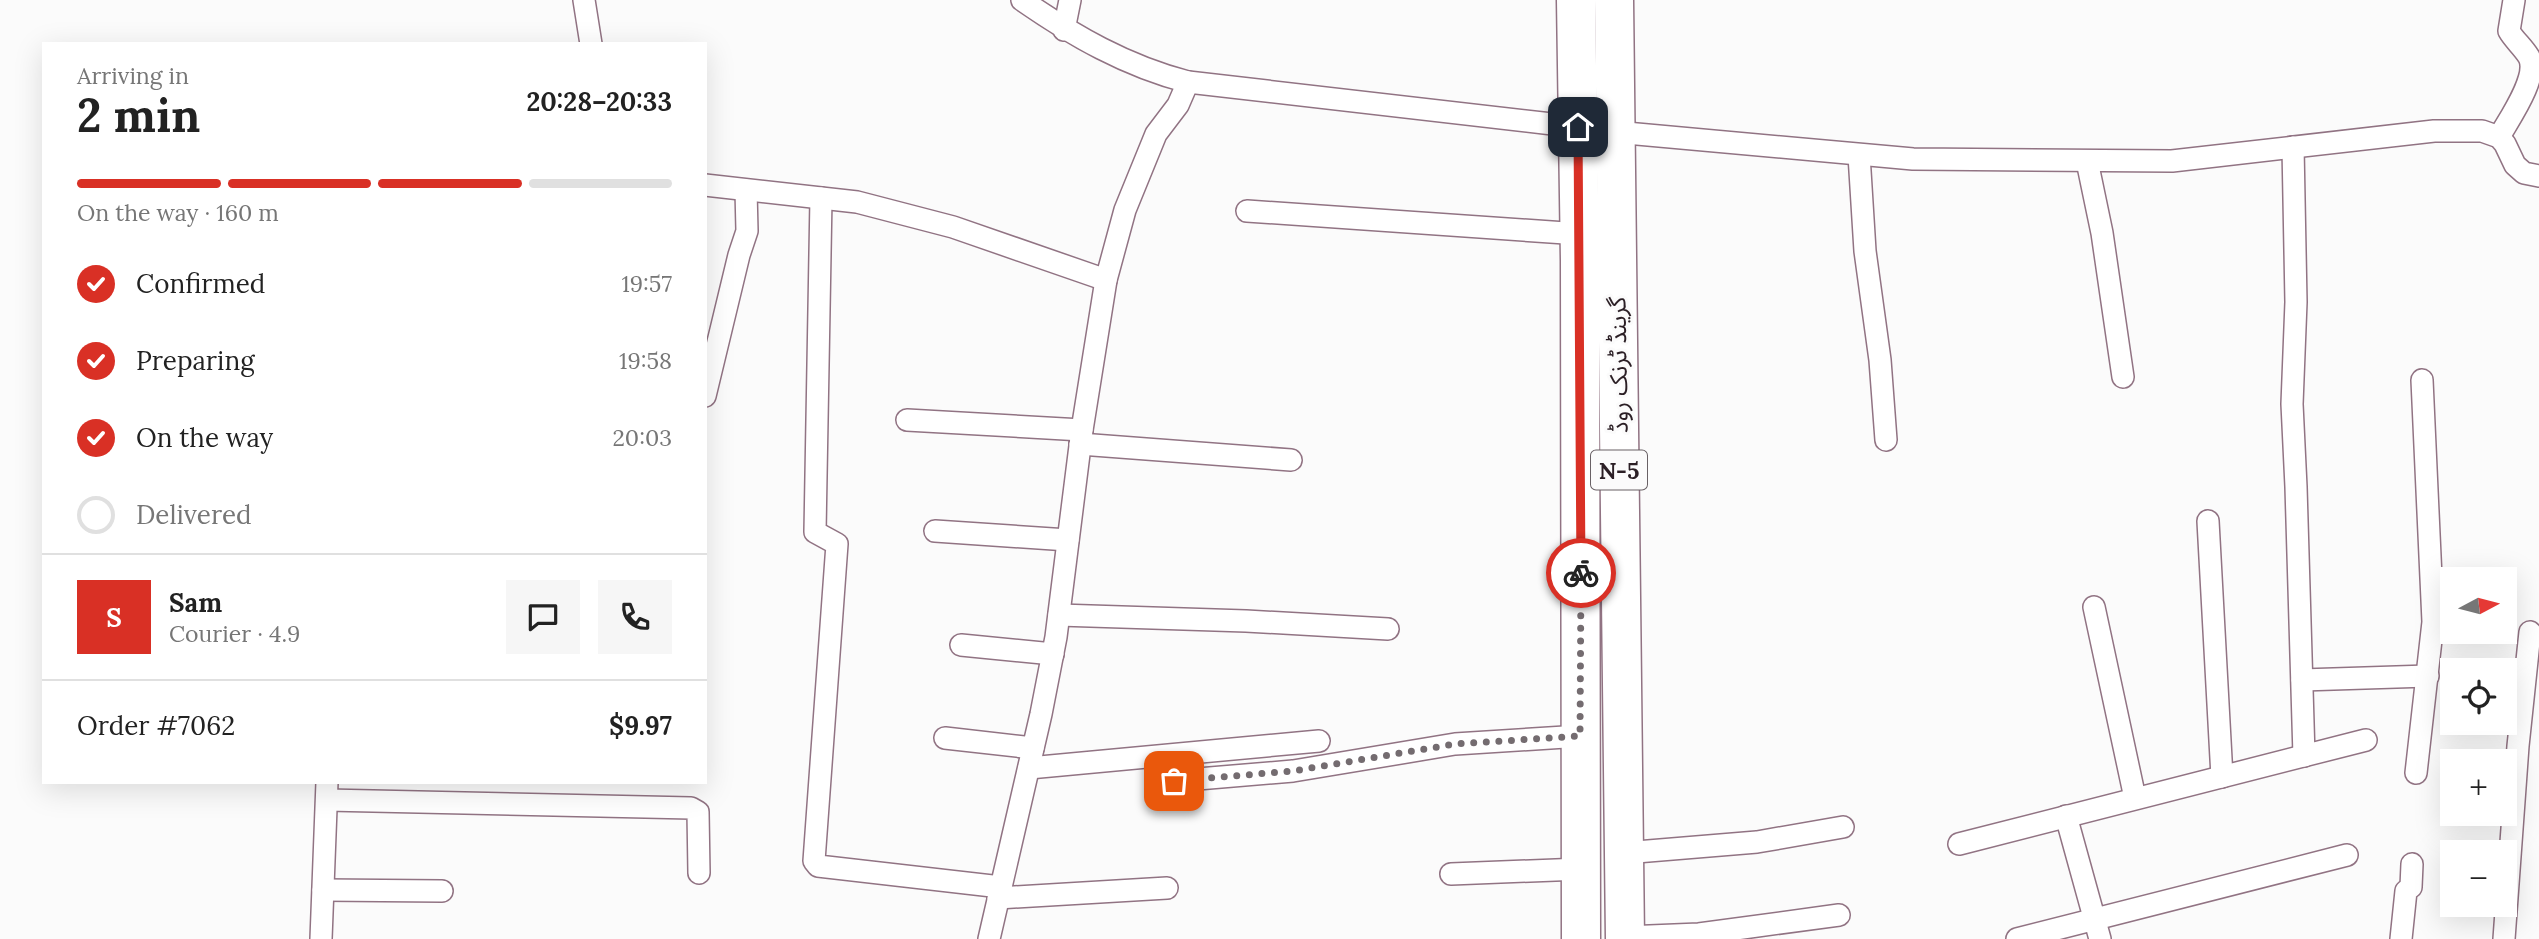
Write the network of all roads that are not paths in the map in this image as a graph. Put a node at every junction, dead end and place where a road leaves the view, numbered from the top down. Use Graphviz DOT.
graph roads {
  1 [pos="584,0"];
  2 [pos="1022,0"];
  3 [pos="1070,0"];
  4 [pos="1576,0"];
  5 [pos="1614,0"];
  6 [pos="2514,0"];
  7 [pos="1065,30"];
  8 [pos="591,42"];
  9 [pos="1188,82"];
  10 [pos="1578,127"];
  11 [pos="1615,132"];
  12 [pos="2498,137"];
  13 [pos="2293,147"];
  14 [pos="1859,155"];
  15 [pos="2087,161"];
  16 [pos="2539,176"];
  17 [pos="707,185"];
  18 [pos="746,190"];
  19 [pos="821,198"];
  20 [pos="1247,211"];
  21 [pos="1580,234"];
  22 [pos="1106,280"];
  23 [pos="2123,377"];
  24 [pos="2422,380"];
  25 [pos="707,388"];
  26 [pos="907,420"];
  27 [pos="1081,437"];
  28 [pos="1886,440"];
  29 [pos="1291,460"];
  30 [pos="2208,522"];
  31 [pos="934,531"];
  32 [pos="1068,540"];
  33 [pos="2094,607"];
  34 [pos="1059,615"];
  35 [pos="1238,621"];
  36 [pos="1388,629"];
  37 [pos="2530,632"];
  38 [pos="961,645"];
  39 [pos="1053,654"];
  40 [pos="2428,676"];
  41 [pos="2302,680"];
  42 [pos="1580,736"];
  43 [pos="944,738"];
  44 [pos="2366,740"];
  45 [pos="1319,741"];
  46 [pos="2304,756"];
  47 [pos="1031,758"];
  48 [pos="2416,773"];
  49 [pos="2222,777"];
  50 [pos="1174,781"];
  51 [pos="327,791"];
  52 [pos="2135,798"];
  53 [pos="2066,816"];
  54 [pos="1843,827"];
  55 [pos="1959,844"];
  56 [pos="1624,853"];
  57 [pos="2347,855"];
  58 [pos="2412,864"];
  59 [pos="1581,869"];
  60 [pos="699,873"];
  61 [pos="1451,874"];
  62 [pos="1167,888"];
  63 [pos="323,890"];
  64 [pos="442,891"];
  65 [pos="999,892"];
  66 [pos="1839,915"];
  67 [pos="2097,929"];
  68 [pos="1625,938"];
  69 [pos="321,939"];
  70 [pos="989,939"];
  71 [pos="1581,939"];
  72 [pos="2017,939"];
  73 [pos="2401,939"];
  74 [pos="2504,939"];
  1 -- 8 [label="street"];
  2 -- 7 [label="street"];
  3 -- 7 [label="street"];
  4 -- 10 [label="highway, گرینڈ ٹرنک روڈ / N-5"];
  5 -- 11 [label="highway, گرینڈ ٹرنک روڈ / N-5"];
  6 -- 12 [label="street"];
  7 -- 9 [label="street"];
  9 -- 10 [label="street"];
  9 -- 22 [label="street"];
  10 -- 21 [label="highway, گرینڈ ٹرنک روڈ / N-5"];
  11 -- 14 [label="street"];
  11 -- 56 [label="highway, گرینڈ ٹرنک روڈ / N-5"];
  12 -- 13 [label="street"];
  12 -- 16 [label="street"];
  13 -- 15 [label="street"];
  13 -- 41 [label="street"];
  14 -- 15 [label="street"];
  14 -- 28 [label="street"];
  15 -- 23 [label="street"];
  17 -- 18 [label="street"];
  18 -- 19 [label="street"];
  18 -- 25 [label="street"];
  19 -- 22 [label="street"];
  19 -- 65 [label="street"];
  20 -- 21 [label="street"];
  21 -- 42 [label="highway, گرینڈ ٹرنک روڈ / N-5"];
  22 -- 27 [label="street"];
  24 -- 40 [label="street"];
  26 -- 27 [label="street"];
  27 -- 29 [label="street"];
  27 -- 32 [label="street"];
  30 -- 49 [label="street"];
  31 -- 32 [label="street"];
  32 -- 34 [label="street"];
  33 -- 52 [label="street"];
  34 -- 35 [label="street"];
  34 -- 36 [label="street"];
  34 -- 39 [label="street"];
  37 -- 74 [label="street"];
  38 -- 39 [label="street"];
  39 -- 47 [label="street"];
  40 -- 41 [label="street"];
  40 -- 48 [label="street"];
  41 -- 46 [label="street"];
  42 -- 50 [label="street"];
  42 -- 59 [label="highway, گرینڈ ٹرنک روڈ / N-5"];
  43 -- 47 [label="street"];
  44 -- 46 [label="street"];
  45 -- 47 [label="street"];
  46 -- 49 [label="street"];
  47 -- 65 [label="street"];
  49 -- 52 [label="street"];
  51 -- 60 [label="street"];
  51 -- 63 [label="street"];
  52 -- 53 [label="street"];
  53 -- 55 [label="street"];
  53 -- 67 [label="street"];
  54 -- 56 [label="street"];
  56 -- 68 [label="highway, گرینڈ ٹرنک روڈ / N-5"];
  57 -- 67 [label="street"];
  58 -- 73 [label="street"];
  59 -- 61 [label="street"];
  59 -- 71 [label="highway, گرینڈ ٹرنک روڈ / N-5"];
  62 -- 65 [label="street"];
  63 -- 64 [label="street"];
  63 -- 69 [label="street"];
  65 -- 70 [label="street"];
  66 -- 68 [label="street"];
  67 -- 72 [label="street"];
}
